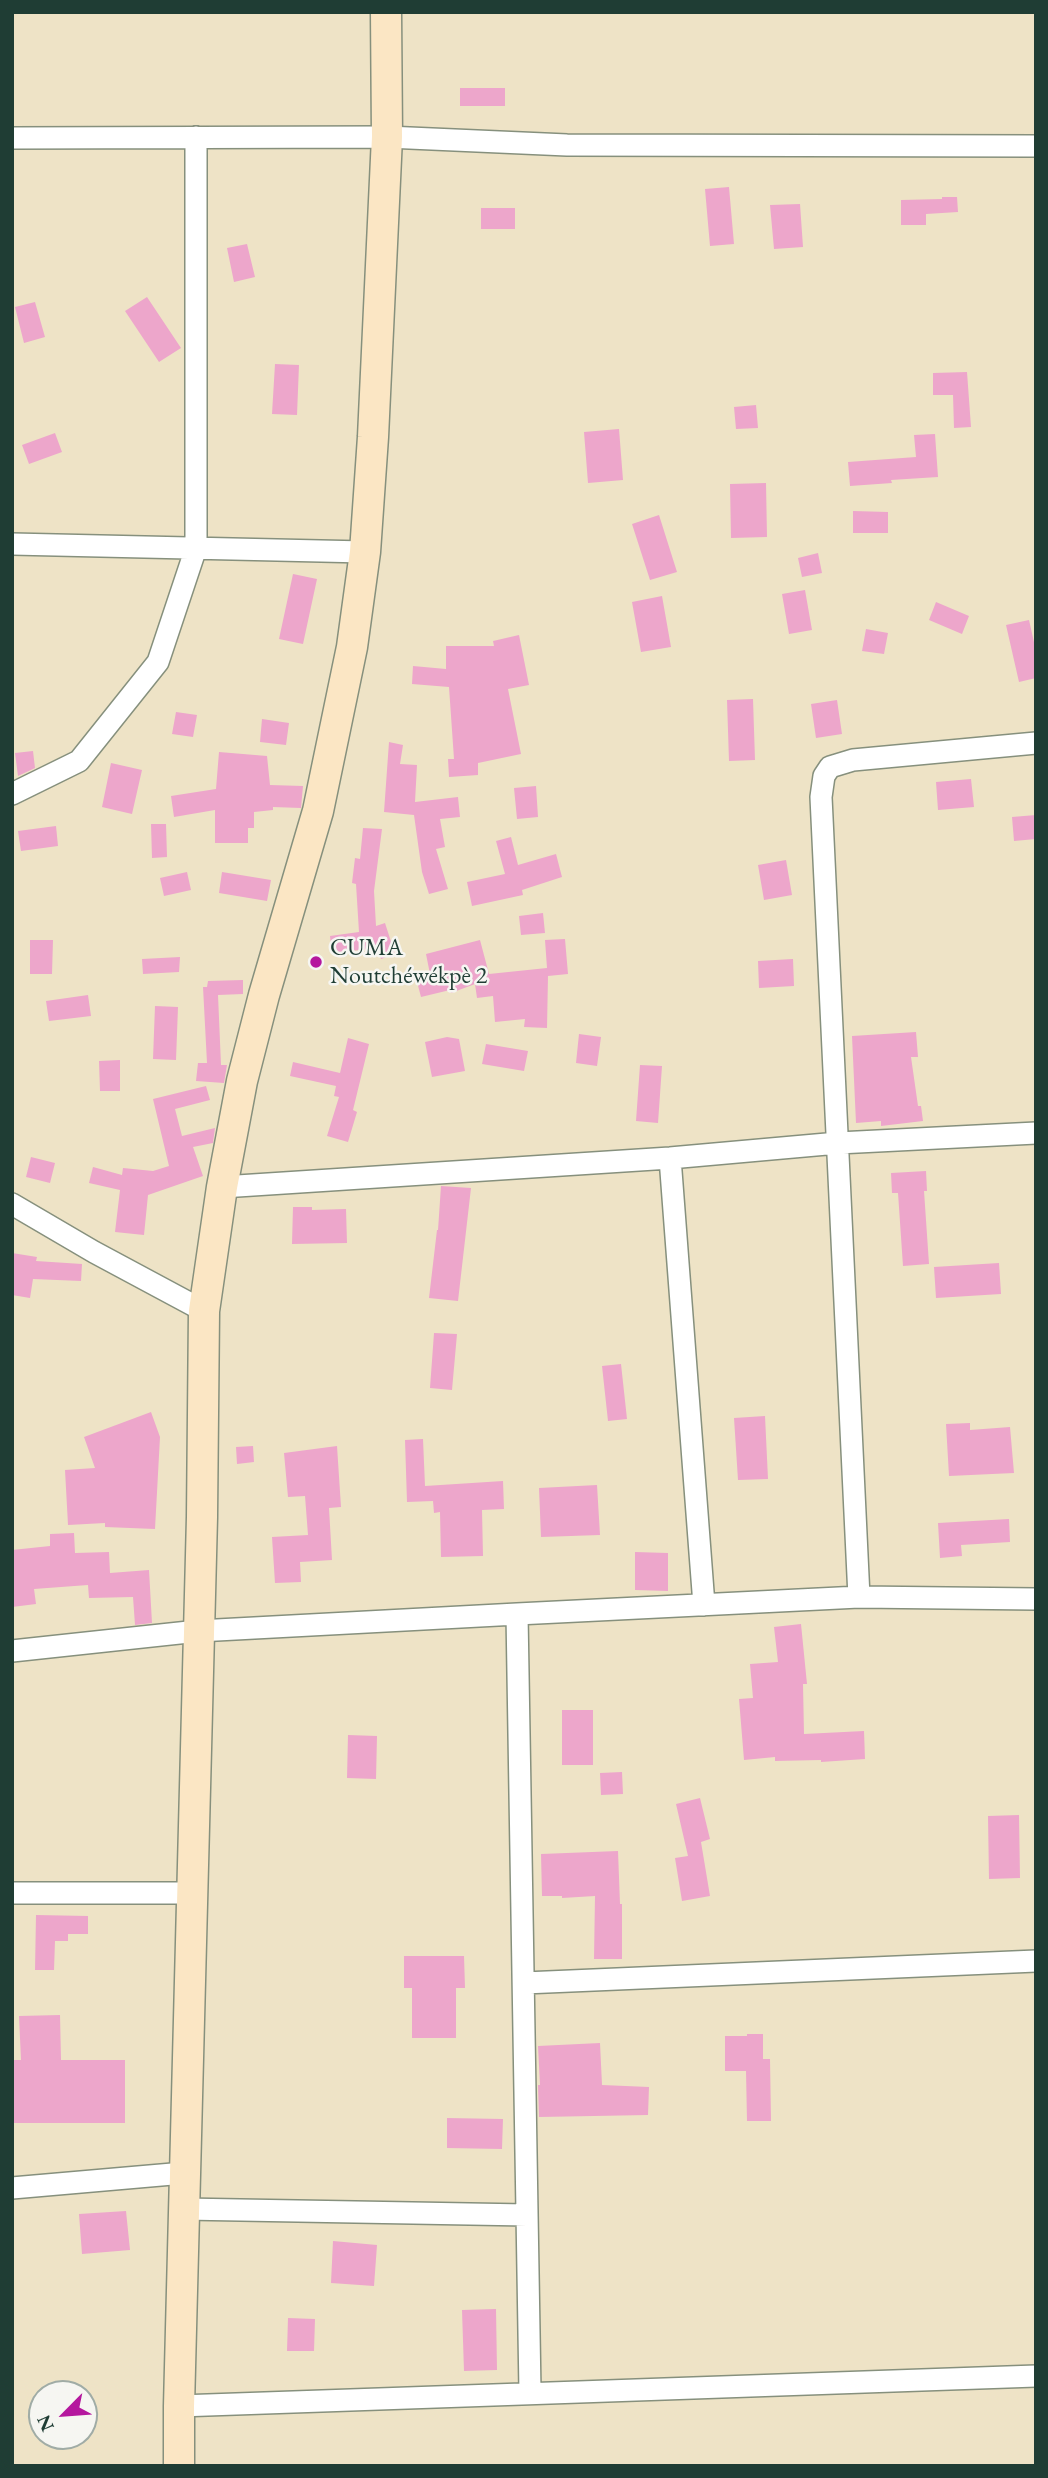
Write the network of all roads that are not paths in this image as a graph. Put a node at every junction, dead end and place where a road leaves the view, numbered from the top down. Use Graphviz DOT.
graph roads {
  1 [pos="386,12"];
  2 [pos="387,137"];
  3 [pos="12,138"];
  4 [pos="196,138"];
  5 [pos="1036,146"];
  6 [pos="12,544"];
  7 [pos="196,548"];
  8 [pos="365,552"];
  9 [pos="1036,744"];
  10 [pos="12,794"];
  11 [pos="1036,1133"];
  12 [pos="838,1143"];
  13 [pos="670,1158"];
  14 [pos="222,1187"];
  15 [pos="12,1204"];
  16 [pos="204,1311"];
  17 [pos="859,1597"];
  18 [pos="1036,1600"];
  19 [pos="704,1605"];
  20 [pos="517,1614"];
  21 [pos="198,1631"];
  22 [pos="12,1651"];
  23 [pos="12,1893"];
  24 [pos="191,1893"];
  25 [pos="1036,1961"];
  26 [pos="524,1983"];
  27 [pos="184,2173"];
  28 [pos="12,2188"];
  29 [pos="183,2209"];
  30 [pos="527,2215"];
  31 [pos="1036,2375"];
  32 [pos="530,2392"];
  33 [pos="178,2406"];
  34 [pos="179,2466"];
  1 -- 2 [label="main road"];
  2 -- 4 [label="street"];
  2 -- 5 [label="street"];
  2 -- 8 [label="main road"];
  3 -- 4 [label="street"];
  4 -- 7 [label="street"];
  6 -- 7 [label="street"];
  7 -- 8 [label="street"];
  7 -- 10 [label="street"];
  8 -- 14 [label="main road"];
  9 -- 12 [label="street"];
  11 -- 12 [label="street"];
  12 -- 13 [label="street"];
  12 -- 17 [label="street"];
  13 -- 14 [label="street"];
  13 -- 19 [label="street"];
  14 -- 16 [label="main road"];
  15 -- 16 [label="street"];
  16 -- 21 [label="main road"];
  17 -- 18 [label="street"];
  17 -- 19 [label="street"];
  19 -- 20 [label="street"];
  20 -- 21 [label="street"];
  20 -- 26 [label="street"];
  21 -- 22 [label="street"];
  21 -- 24 [label="main road"];
  23 -- 24 [label="street"];
  24 -- 27 [label="main road"];
  25 -- 26 [label="street"];
  26 -- 30 [label="street"];
  27 -- 28 [label="street"];
  27 -- 29 [label="main road"];
  29 -- 30 [label="street"];
  29 -- 33 [label="main road"];
  30 -- 32 [label="street"];
  31 -- 32 [label="street"];
  32 -- 33 [label="street"];
  33 -- 34 [label="main road"];
}
